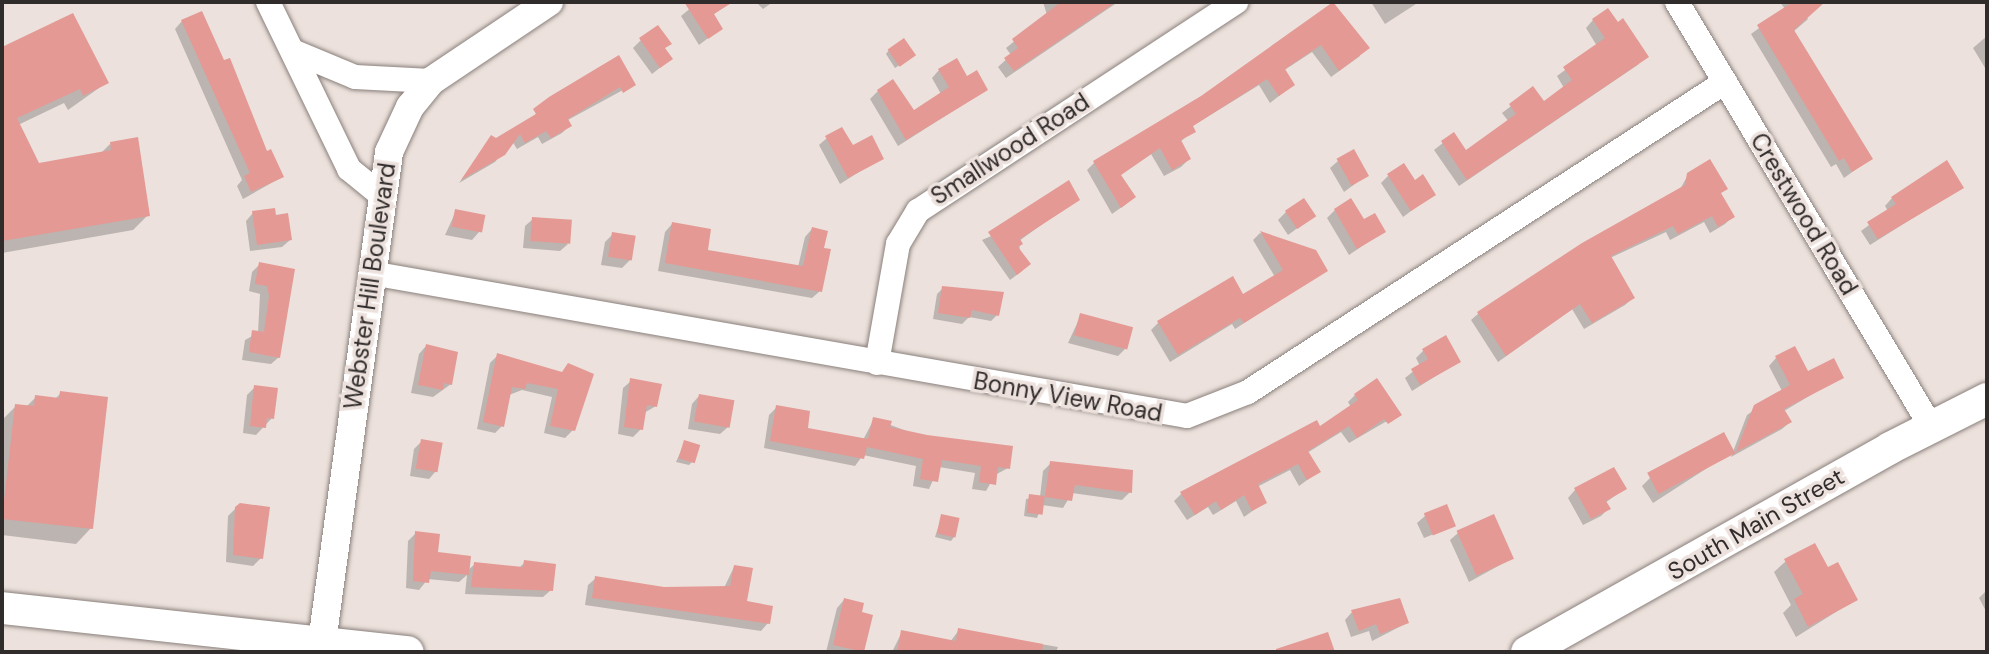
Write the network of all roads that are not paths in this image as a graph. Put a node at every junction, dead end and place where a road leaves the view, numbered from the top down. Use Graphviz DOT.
graph roads {
  1 [pos="268,2"];
  2 [pos="549,2"];
  3 [pos="1236,2"];
  4 [pos="1677,2"];
  5 [pos="295,52"];
  6 [pos="431,81"];
  7 [pos="1725,82"];
  8 [pos="381,195"];
  9 [pos="371,273"];
  10 [pos="877,363"];
  11 [pos="1987,399"];
  12 [pos="1931,427"];
  13 [pos="2,608"];
  14 [pos="322,642"];
  15 [pos="408,652"];
  16 [pos="1527,652"];
  1 -- 5 [label="street"];
  2 -- 6 [label="street, Webster Hill Boulevard"];
  3 -- 10 [label="street, Smallwood Road"];
  4 -- 7 [label="street, Crestwood Road"];
  5 -- 6 [label="street"];
  5 -- 8 [label="street"];
  6 -- 8 [label="street, Webster Hill Boulevard"];
  7 -- 10 [label="street, Bonny View Road"];
  7 -- 12 [label="street, Crestwood Road"];
  8 -- 9 [label="street, Webster Hill Boulevard"];
  9 -- 10 [label="street, Bonny View Road"];
  9 -- 14 [label="street, Webster Hill Boulevard"];
  11 -- 12 [label="main road, South Main Street"];
  12 -- 16 [label="main road, South Main Street"];
  13 -- 14 [label="main road"];
  14 -- 15 [label="main road"];
}
